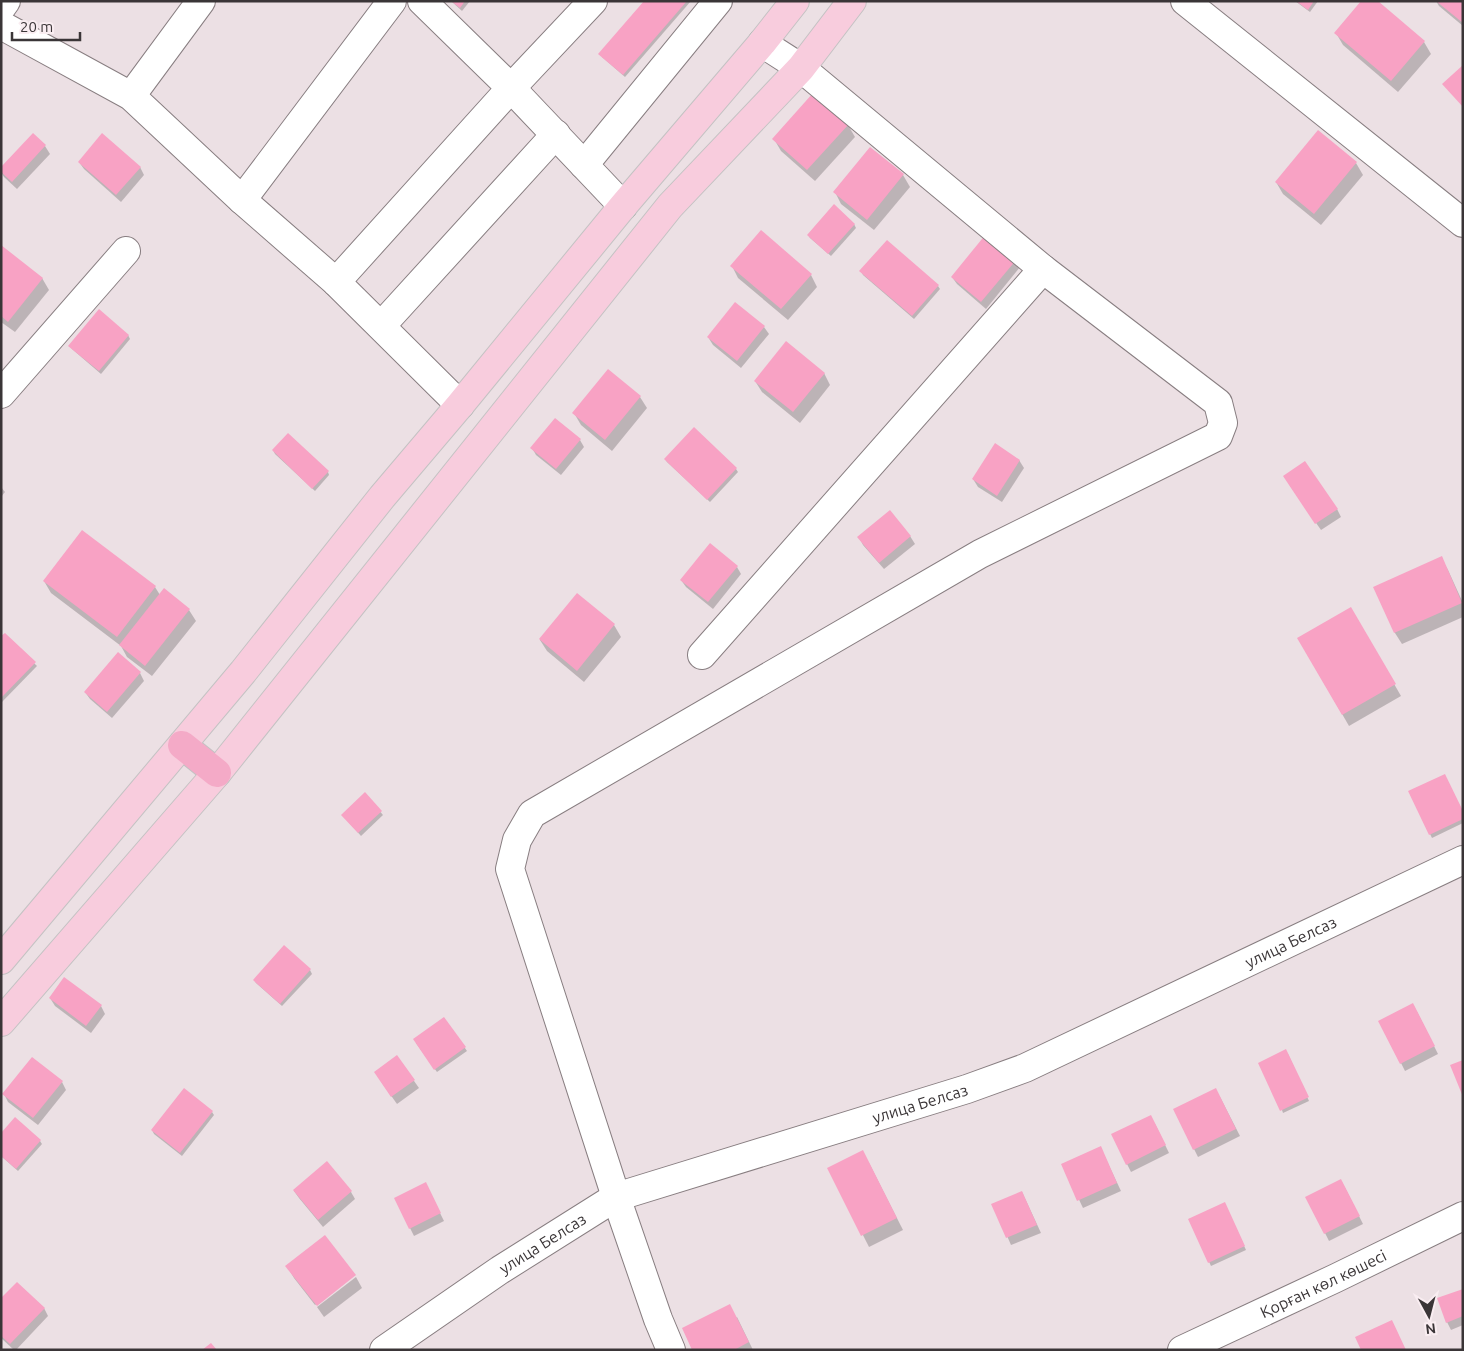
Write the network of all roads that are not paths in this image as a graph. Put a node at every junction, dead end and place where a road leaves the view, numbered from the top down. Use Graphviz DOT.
graph roads {
  1 [pos="6,1"];
  2 [pos="201,1"];
  3 [pos="392,1"];
  4 [pos="422,1"];
  5 [pos="593,1"];
  6 [pos="718,1"];
  7 [pos="796,1"];
  8 [pos="852,1"];
  9 [pos="1185,1"];
  10 [pos="1,8"];
  11 [pos="1,25"];
  12 [pos="762,43"];
  13 [pos="801,68"];
  14 [pos="511,88"];
  15 [pos="131,96"];
  16 [pos="556,134"];
  17 [pos="584,165"];
  18 [pos="242,200"];
  19 [pos="623,206"];
  20 [pos="1463,223"];
  21 [pos="126,251"];
  22 [pos="1043,269"];
  23 [pos="336,282"];
  24 [pos="381,326"];
  25 [pos="1,394"];
  26 [pos="460,405"];
  27 [pos="702,655"];
  28 [pos="182,745"];
  29 [pos="217,773"];
  30 [pos="1463,860"];
  31 [pos="1,960"];
  32 [pos="1,1022"];
  33 [pos="616,1197"];
  34 [pos="1463,1216"];
  35 [pos="384,1350"];
  36 [pos="671,1350"];
  37 [pos="1182,1350"];
  1 -- 10 [label="street"];
  2 -- 15 [label="street"];
  3 -- 18 [label="street"];
  4 -- 14 [label="street"];
  5 -- 14 [label="street"];
  6 -- 17 [label="street"];
  7 -- 12 [label="main road"];
  8 -- 13 [label="main road"];
  9 -- 20 [label="street"];
  11 -- 15 [label="street"];
  12 -- 13 [label="street"];
  12 -- 19 [label="main road"];
  13 -- 22 [label="street"];
  13 -- 29 [label="main road"];
  14 -- 16 [label="street"];
  14 -- 23 [label="street"];
  15 -- 18 [label="street"];
  16 -- 17 [label="street"];
  16 -- 24 [label="street"];
  17 -- 19 [label="street"];
  18 -- 23 [label="street"];
  19 -- 26 [label="main road"];
  21 -- 25 [label="street"];
  22 -- 27 [label="street"];
  22 -- 33 [label="street"];
  23 -- 24 [label="street"];
  24 -- 26 [label="street"];
  26 -- 28 [label="main road"];
  28 -- 29 [label="highway"];
  28 -- 31 [label="main road"];
  29 -- 32 [label="main road"];
  30 -- 33 [label="street, улица Белсаз"];
  33 -- 35 [label="street, улица Белсаз"];
  33 -- 36 [label="street"];
  34 -- 37 [label="street, Қорған көл көшесі"];
}
